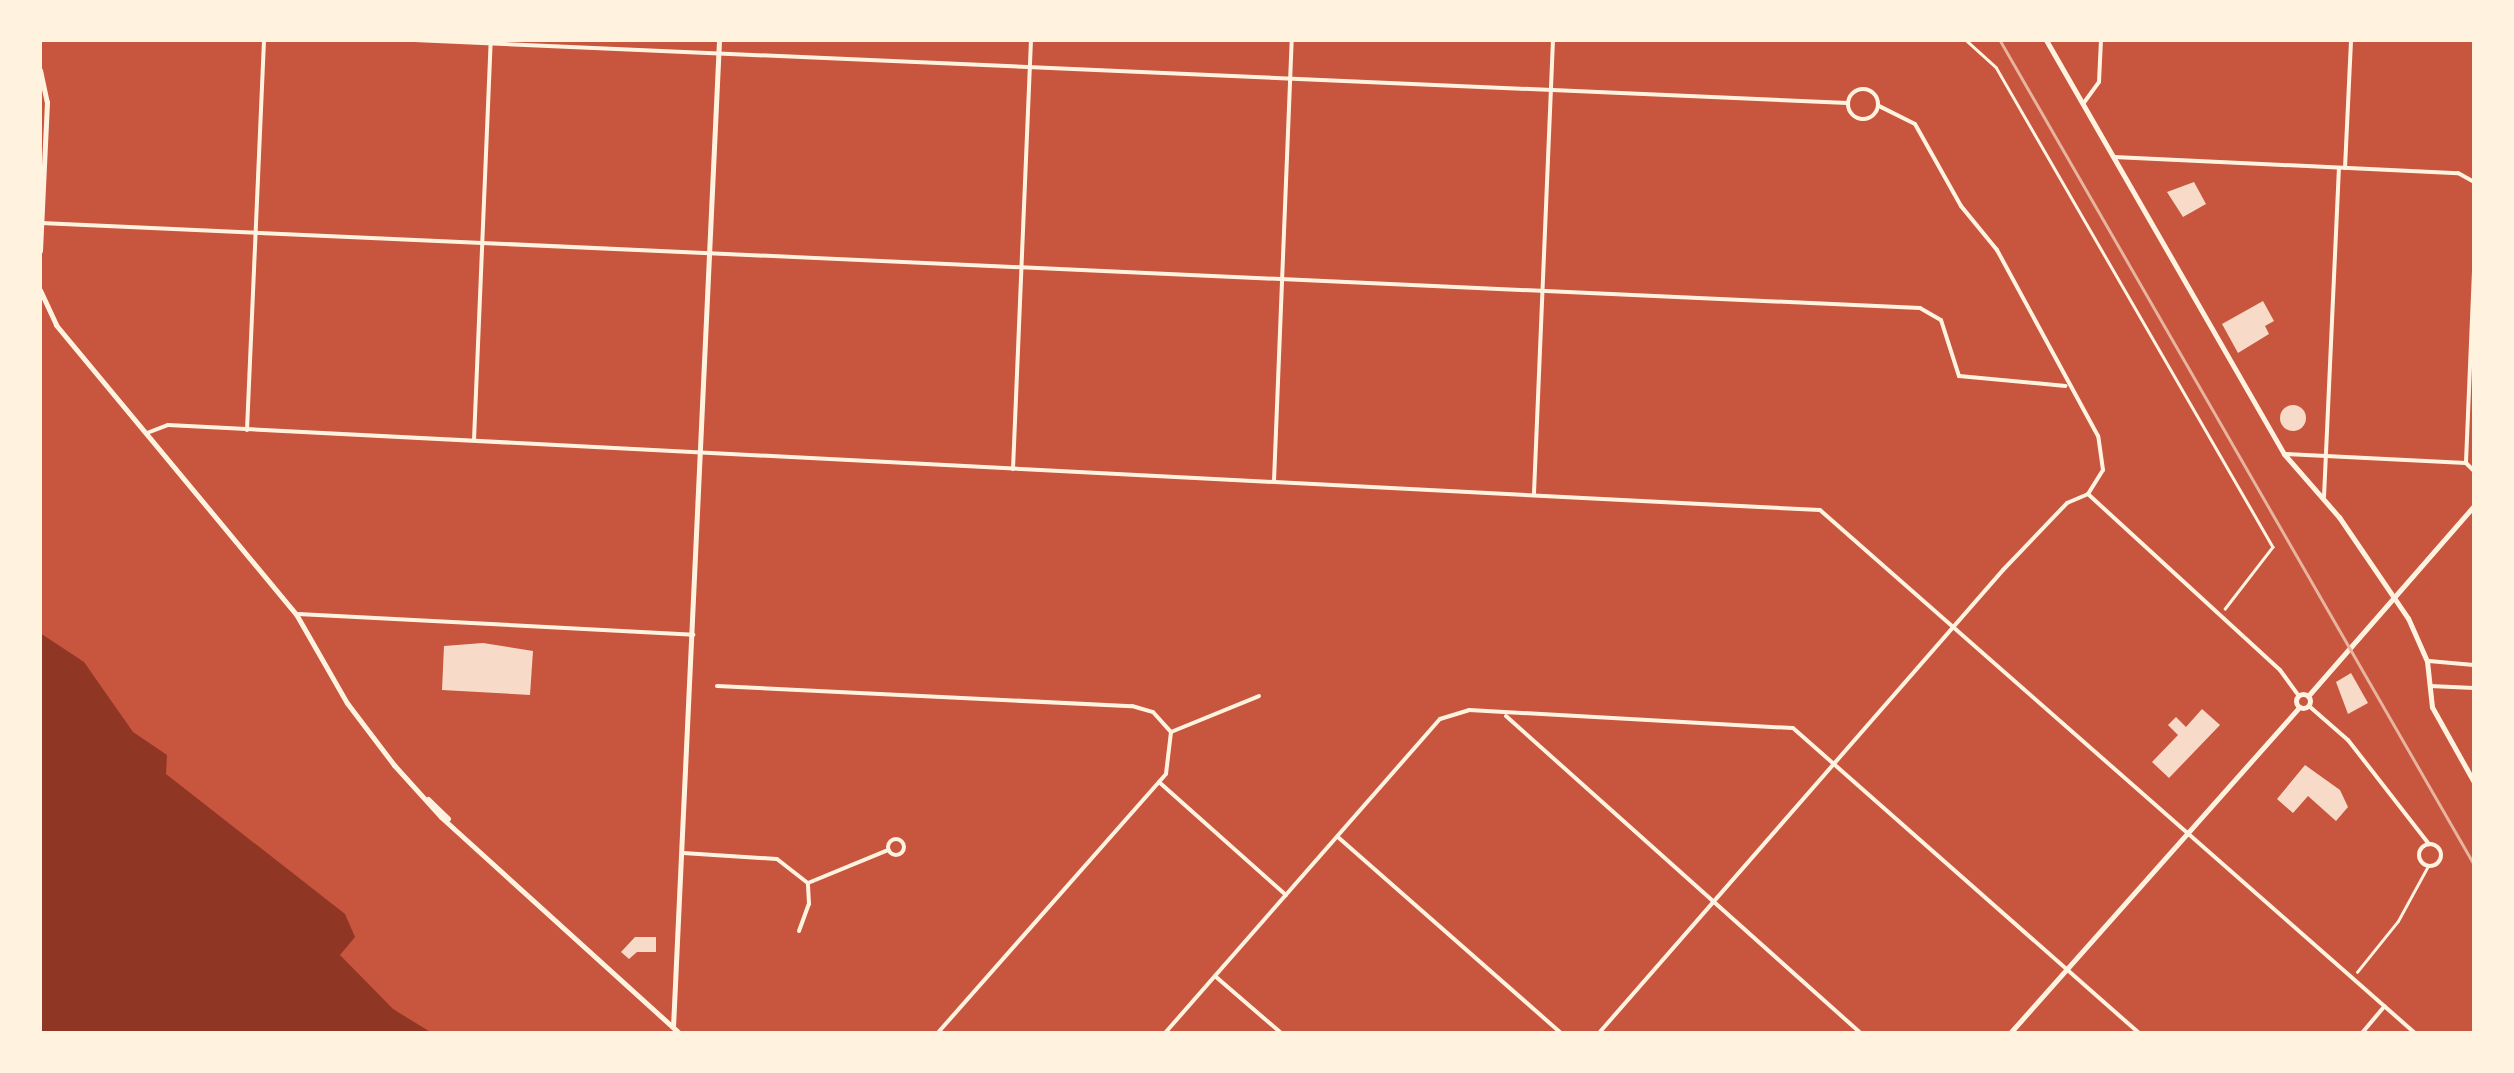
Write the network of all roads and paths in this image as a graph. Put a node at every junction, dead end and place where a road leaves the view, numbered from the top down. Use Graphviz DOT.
graph roads {
  1 [pos="264,40"];
  2 [pos="414,40"];
  3 [pos="719,40"];
  4 [pos="1031,40"];
  5 [pos="1292,40"];
  6 [pos="1553,40"];
  7 [pos="1966,40"];
  8 [pos="2046,40"];
  9 [pos="2100,40"];
  10 [pos="2351,40"];
  11 [pos="491,42"];
  12 [pos="719,53"];
  13 [pos="1030,67"];
  14 [pos="40,70"];
  15 [pos="1290,78"];
  16 [pos="1551,90"];
  17 [pos="1848,103"];
  18 [pos="2083,104"];
  19 [pos="1878,106"];
  20 [pos="2114,158"];
  21 [pos="2342,168"];
  22 [pos="2474,182"];
  23 [pos="41,224"];
  24 [pos="256,233"];
  25 [pos="482,244"];
  26 [pos="40,251"];
  27 [pos="710,254"];
  28 [pos="1021,268"];
  29 [pos="2474,271"];
  30 [pos="1282,280"];
  31 [pos="40,290"];
  32 [pos="1542,292"];
  33 [pos="2066,386"];
  34 [pos="248,430"];
  35 [pos="148,433"];
  36 [pos="474,440"];
  37 [pos="701,454"];
  38 [pos="2284,454"];
  39 [pos="2326,456"];
  40 [pos="2466,463"];
  41 [pos="1012,468"];
  42 [pos="2474,471"];
  43 [pos="1274,481"];
  44 [pos="1534,494"];
  45 [pos="2088,494"];
  46 [pos="2324,500"];
  47 [pos="2474,506"];
  48 [pos="2394,594"];
  49 [pos="296,614"];
  50 [pos="2221,614"];
  51 [pos="1958,628"];
  52 [pos="693,635"];
  53 [pos="2426,661"];
  54 [pos="2474,665"];
  55 [pos="717,686"];
  56 [pos="2430,686"];
  57 [pos="2474,688"];
  58 [pos="1259,696"];
  59 [pos="2299,696"];
  60 [pos="2308,696"];
  61 [pos="2309,706"];
  62 [pos="2298,707"];
  63 [pos="1506,716"];
  64 [pos="1171,732"];
  65 [pos="1836,766"];
  66 [pos="1159,782"];
  67 [pos="2474,782"];
  68 [pos="2188,832"];
  69 [pos="1339,837"];
  70 [pos="2428,844"];
  71 [pos="888,850"];
  72 [pos="684,854"];
  73 [pos="2428,866"];
  74 [pos="808,883"];
  75 [pos="1287,896"];
  76 [pos="1715,903"];
  77 [pos="799,931"];
  78 [pos="2066,968"];
  79 [pos="1215,976"];
  80 [pos="2353,978"];
  81 [pos="2385,1006"];
  82 [pos="672,1028"];
  83 [pos="679,1033"];
  84 [pos="938,1033"];
  85 [pos="1165,1033"];
  86 [pos="1281,1033"];
  87 [pos="1561,1033"];
  88 [pos="1599,1033"];
  89 [pos="1860,1033"];
  90 [pos="2010,1033"];
  91 [pos="2138,1033"];
  92 [pos="2362,1033"];
  93 [pos="2414,1033"];
  1 -- 24 [label="street"];
  2 -- 11 [label="street"];
  3 -- 12 [label="street"];
  4 -- 13 [label="street"];
  5 -- 15 [label="street"];
  6 -- 16 [label="street"];
  7 -- 50 [label="path"];
  8 -- 18 [label="street"];
  9 -- 18 [label="street"];
  10 -- 21 [label="street"];
  11 -- 12 [label="street"];
  11 -- 25 [label="street"];
  12 -- 13 [label="street"];
  12 -- 27 [label="street"];
  13 -- 15 [label="street"];
  13 -- 28 [label="street"];
  14 -- 23 [label="street"];
  15 -- 16 [label="street"];
  15 -- 30 [label="street"];
  16 -- 17 [label="street"];
  16 -- 32 [label="street"];
  17 -- 19 [label="street"];
  17 -- 19 [label="street"];
  18 -- 20 [label="street"];
  19 -- 33 [label="street"];
  20 -- 21 [label="street"];
  20 -- 38 [label="street"];
  21 -- 22 [label="street"];
  21 -- 39 [label="street"];
  23 -- 24 [label="street"];
  23 -- 26 [label="street"];
  24 -- 25 [label="street"];
  24 -- 34 [label="street"];
  25 -- 27 [label="street"];
  25 -- 36 [label="street"];
  27 -- 28 [label="street"];
  27 -- 37 [label="street"];
  28 -- 30 [label="street"];
  28 -- 41 [label="street"];
  29 -- 40 [label="street"];
  30 -- 32 [label="street"];
  30 -- 43 [label="street"];
  31 -- 35 [label="street"];
  32 -- 33 [label="street"];
  32 -- 44 [label="street"];
  33 -- 45 [label="street"];
  34 -- 35 [label="street"];
  34 -- 36 [label="street"];
  35 -- 49 [label="street"];
  36 -- 37 [label="street"];
  37 -- 41 [label="street"];
  37 -- 52 [label="street"];
  38 -- 39 [label="street"];
  38 -- 46 [label="street"];
  39 -- 40 [label="street"];
  39 -- 46 [label="street"];
  40 -- 42 [label="street"];
  41 -- 43 [label="street"];
  43 -- 44 [label="street"];
  44 -- 51 [label="street"];
  45 -- 50 [label="street"];
  45 -- 51 [label="street"];
  46 -- 48 [label="street"];
  47 -- 48 [label="street"];
  48 -- 53 [label="street"];
  48 -- 60 [label="street"];
  49 -- 52 [label="street"];
  49 -- 82 [label="street"];
  50 -- 59 [label="street"];
  51 -- 65 [label="street"];
  51 -- 68 [label="street"];
  52 -- 72 [label="street"];
  53 -- 54 [label="street"];
  53 -- 56 [label="street"];
  55 -- 64 [label="street"];
  56 -- 57 [label="street"];
  56 -- 67 [label="street"];
  58 -- 64 [label="street"];
  59 -- 60 [label="street"];
  59 -- 62 [label="street"];
  60 -- 61 [label="street"];
  61 -- 62 [label="street"];
  61 -- 70 [label="street"];
  62 -- 68 [label="street"];
  63 -- 65 [label="street"];
  63 -- 69 [label="street"];
  63 -- 76 [label="street"];
  64 -- 66 [label="street"];
  65 -- 76 [label="street"];
  65 -- 78 [label="street"];
  66 -- 75 [label="street"];
  66 -- 84 [label="street"];
  68 -- 78 [label="street"];
  68 -- 80 [label="street"];
  69 -- 75 [label="street"];
  69 -- 87 [label="street"];
  70 -- 73 [label="street"];
  70 -- 73 [label="street"];
  71 -- 74 [label="street"];
  72 -- 74 [label="street"];
  72 -- 82 [label="street"];
  73 -- 80 [label="path"];
  74 -- 77 [label="street"];
  75 -- 79 [label="street"];
  76 -- 88 [label="street"];
  76 -- 89 [label="street"];
  78 -- 90 [label="street"];
  78 -- 91 [label="street"];
  79 -- 85 [label="street"];
  79 -- 86 [label="street"];
  80 -- 81 [label="street"];
  81 -- 92 [label="street"];
  81 -- 93 [label="street"];
  82 -- 83 [label="street"];
}
